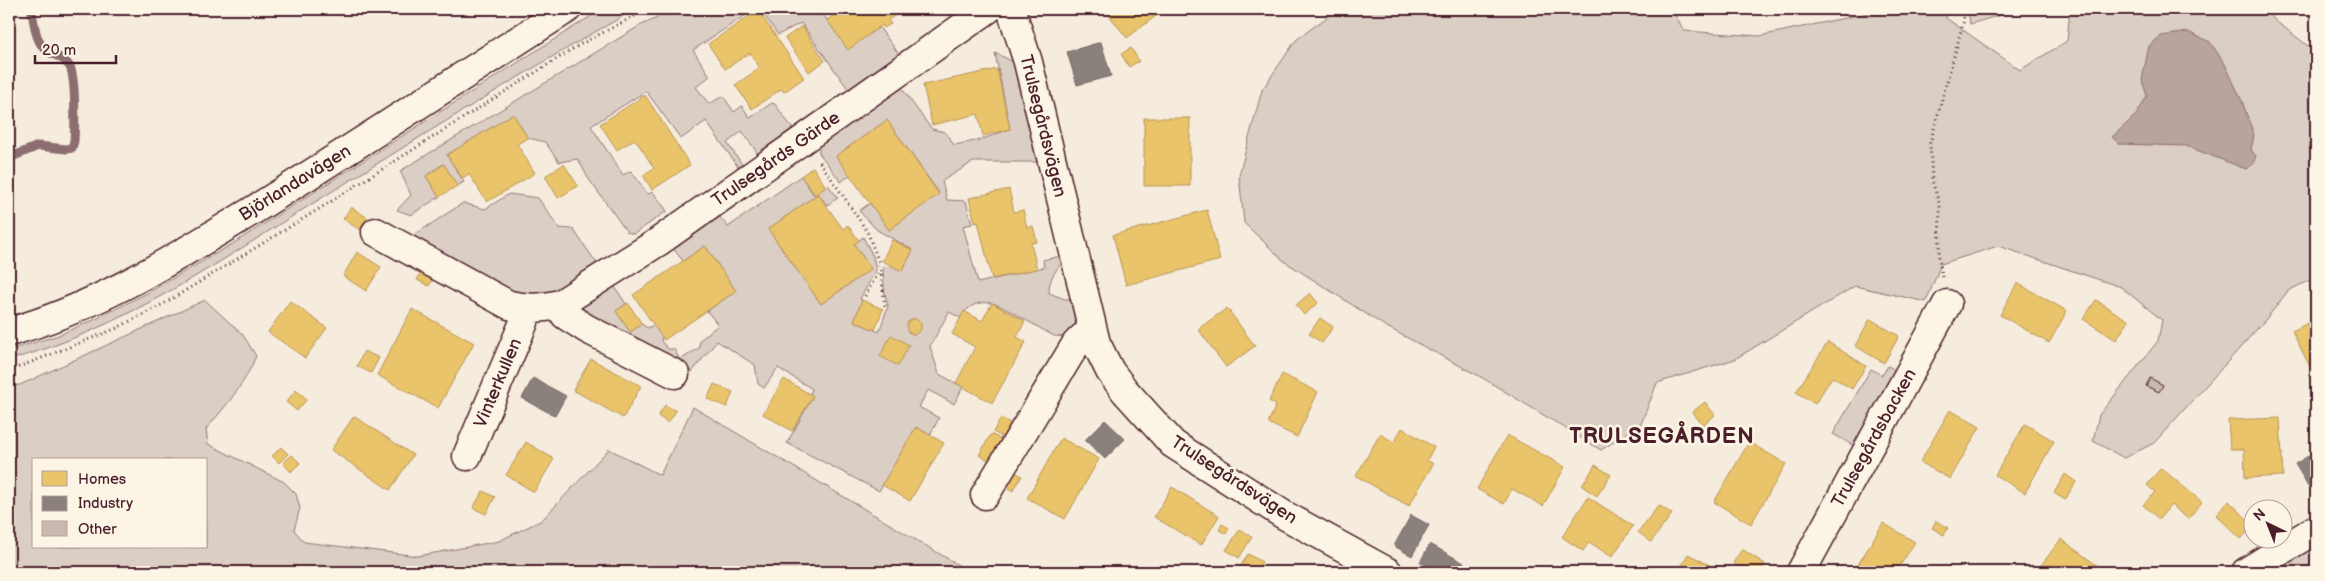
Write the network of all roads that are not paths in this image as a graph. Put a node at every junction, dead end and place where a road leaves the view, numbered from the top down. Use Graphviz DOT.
graph roads {
  1 [pos="568,9"];
  2 [pos="988,9"];
  3 [pos="1012,9"];
  4 [pos="376,232"];
  5 [pos="560,304"];
  6 [pos="1947,304"];
  7 [pos="527,309"];
  8 [pos="9,332"];
  9 [pos="1093,332"];
  10 [pos="675,374"];
  11 [pos="467,456"];
  12 [pos="985,495"];
  13 [pos="2316,529"];
  14 [pos="1388,572"];
  15 [pos="1801,572"];
  16 [pos="2246,572"];
  1 -- 8 [label="street, Björlandavägen"];
  2 -- 5 [label="street, Trulsegårds Gärde"];
  3 -- 9 [label="street, Trulsegårdsvägen"];
  4 -- 7 [label="street, Trulsegårds Gärde"];
  5 -- 7 [label="street, Trulsegårds Gärde"];
  5 -- 10 [label="street"];
  6 -- 15 [label="street, Trulsegårdsbacken"];
  7 -- 11 [label="street, Vinterkullen"];
  9 -- 12 [label="street"];
  9 -- 14 [label="street, Trulsegårdsvägen"];
  13 -- 16 [label="street"];
}
